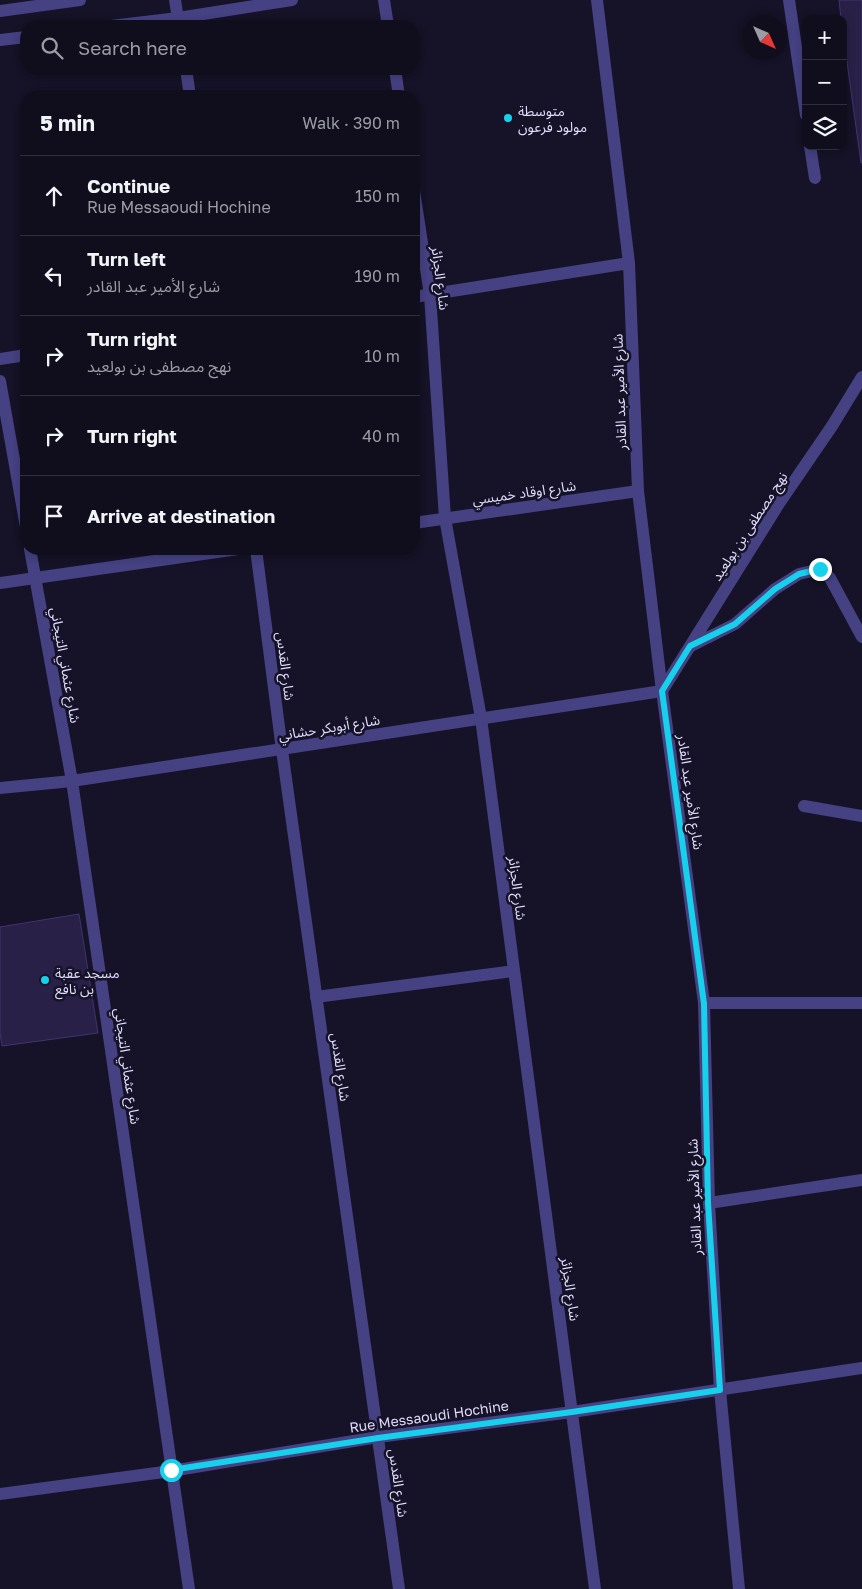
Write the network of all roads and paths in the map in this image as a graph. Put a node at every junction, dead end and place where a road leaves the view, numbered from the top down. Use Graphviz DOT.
graph roads {
  1 [pos="80,0"];
  2 [pos="175,0"];
  3 [pos="292,0"];
  4 [pos="384,0"];
  5 [pos="597,0"];
  6 [pos="789,0"];
  7 [pos="0,11"];
  8 [pos="179,20"];
  9 [pos="189,20"];
  10 [pos="387,20"];
  11 [pos="20,38"];
  12 [pos="0,40"];
  13 [pos="187,75"];
  14 [pos="396,75"];
  15 [pos="189,90"];
  16 [pos="398,90"];
  17 [pos="805,105"];
  18 [pos="811,150"];
  19 [pos="815,178"];
  20 [pos="420,230"];
  21 [pos="629,263"];
  22 [pos="430,295"];
  23 [pos="420,296"];
  24 [pos="20,356"];
  25 [pos="0,359"];
  26 [pos="862,377"];
  27 [pos="0,380"];
  28 [pos="638,491"];
  29 [pos="20,493"];
  30 [pos="446,518"];
  31 [pos="420,522"];
  32 [pos="31,555"];
  33 [pos="194,555"];
  34 [pos="257,555"];
  35 [pos="35,577"];
  36 [pos="0,583"];
  37 [pos="862,638"];
  38 [pos="690,646"];
  39 [pos="662,691"];
  40 [pos="481,718"];
  41 [pos="282,750"];
  42 [pos="72,781"];
  43 [pos="0,788"];
  44 [pos="804,806"];
  45 [pos="862,816"];
  46 [pos="514,971"];
  47 [pos="316,997"];
  48 [pos="862,1003"];
  49 [pos="704,1004"];
  50 [pos="862,1180"];
  51 [pos="708,1203"];
  52 [pos="862,1368"];
  53 [pos="720,1390"];
  54 [pos="572,1412"];
  55 [pos="378,1438"];
  56 [pos="171,1470"];
  57 [pos="0,1494"];
  58 [pos="189,1589"];
  59 [pos="399,1589"];
  60 [pos="595,1589"];
  61 [pos="739,1589"];
  1 -- 7 [label="street"];
  2 -- 8 [label="street"];
  3 -- 9 [label="street"];
  4 -- 10 [label="street"];
  5 -- 21 [label="street, شارع الأمير عبد القادر"];
  6 -- 17 [label="street"];
  11 -- 12 [label="street"];
  13 -- 15 [label="street"];
  14 -- 16 [label="street"];
  18 -- 19 [label="street"];
  20 -- 22 [label="street, شارع الجزائر"];
  21 -- 22 [label="street"];
  21 -- 28 [label="street, شارع الأمير عبد القادر"];
  22 -- 23 [label="street"];
  22 -- 30 [label="street, شارع الجزائر"];
  24 -- 25 [label="street"];
  26 -- 38 [label="street, نهج مصطفى بن بولعيد"];
  27 -- 29 [label="street"];
  28 -- 30 [label="street, شارع اوقاد خميسي"];
  28 -- 39 [label="street, شارع الأمير عبد القادر"];
  30 -- 31 [label="street, شارع اوقاد خميسي"];
  30 -- 40 [label="street, شارع الجزائر"];
  32 -- 35 [label="street, شارع عثماني التيجاني"];
  33 -- 35 [label="street"];
  34 -- 41 [label="street, شارع القدس"];
  35 -- 36 [label="street"];
  35 -- 42 [label="street, شارع عثماني التيجاني"];
  37 -- 38 [label="street"];
  38 -- 39 [label="street, نهج مصطفى بن بولعيد"];
  39 -- 40 [label="street, شارع أبوبكر حشاني"];
  39 -- 49 [label="street, شارع الأمير عبد القادر"];
  40 -- 41 [label="street, شارع أبوبكر حشاني"];
  40 -- 46 [label="street, شارع الجزائر"];
  41 -- 42 [label="street, شارع أبوبكر حشاني"];
  41 -- 47 [label="street, شارع القدس"];
  42 -- 43 [label="street, شارع أبوبكر حشاني"];
  42 -- 56 [label="street, شارع عثماني التيجاني"];
  44 -- 45 [label="street"];
  46 -- 47 [label="street"];
  46 -- 54 [label="street, شارع الجزائر"];
  47 -- 55 [label="street, شارع القدس"];
  48 -- 49 [label="street"];
  49 -- 51 [label="street, شارع الأمير عبد القادر"];
  50 -- 51 [label="street"];
  51 -- 53 [label="street, شارع الأمير عبد القادر"];
  52 -- 53 [label="street, Rue Messaoudi Hochine"];
  53 -- 54 [label="street, Rue Messaoudi Hochine"];
  53 -- 61 [label="street, شارع الأمير عبد القادر"];
  54 -- 55 [label="street, Rue Messaoudi Hochine"];
  54 -- 60 [label="street, شارع الجزائر"];
  55 -- 56 [label="street, Rue Messaoudi Hochine"];
  55 -- 59 [label="street, شارع القدس"];
  56 -- 57 [label="street, Rue Messaoudi Hochine"];
  56 -- 58 [label="street, شارع عثماني التيجاني"];
}
